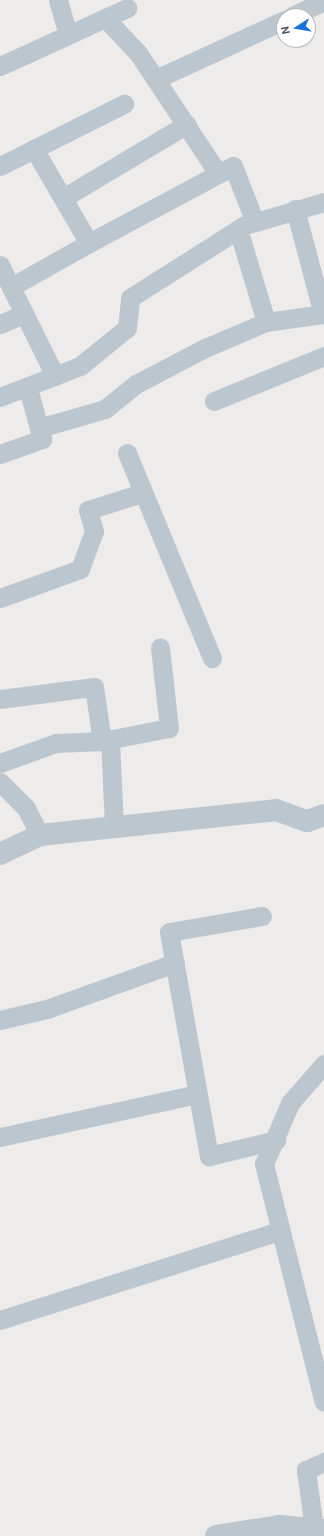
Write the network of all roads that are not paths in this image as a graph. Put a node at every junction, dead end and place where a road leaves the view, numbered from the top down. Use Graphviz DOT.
graph roads {
  1 [pos="58,0"];
  2 [pos="324,1"];
  3 [pos="127,8"];
  4 [pos="309,8"];
  5 [pos="104,18"];
  6 [pos="276,24"];
  7 [pos="68,34"];
  8 [pos="0,66"];
  9 [pos="156,80"];
  10 [pos="124,104"];
  11 [pos="187,124"];
  12 [pos="34,149"];
  13 [pos="0,166"];
  14 [pos="217,172"];
  15 [pos="63,198"];
  16 [pos="324,202"];
  17 [pos="295,209"];
  18 [pos="246,226"];
  19 [pos="89,243"];
  20 [pos="0,265"];
  21 [pos="11,287"];
  22 [pos="24,314"];
  23 [pos="324,314"];
  24 [pos="266,322"];
  25 [pos="0,324"];
  26 [pos="324,356"];
  27 [pos="55,376"];
  28 [pos="28,388"];
  29 [pos="0,398"];
  30 [pos="214,401"];
  31 [pos="39,428"];
  32 [pos="127,453"];
  33 [pos="0,454"];
  34 [pos="142,493"];
  35 [pos="0,598"];
  36 [pos="160,648"];
  37 [pos="212,658"];
  38 [pos="0,699"];
  39 [pos="106,740"];
  40 [pos="0,763"];
  41 [pos="0,782"];
  42 [pos="324,815"];
  43 [pos="114,827"];
  44 [pos="40,835"];
  45 [pos="0,854"];
  46 [pos="262,916"];
  47 [pos="175,963"];
  48 [pos="0,1020"];
  49 [pos="324,1064"];
  50 [pos="197,1094"];
  51 [pos="0,1137"];
  52 [pos="276,1140"];
  53 [pos="279,1231"];
  54 [pos="0,1320"];
  55 [pos="324,1402"];
  56 [pos="324,1462"];
  57 [pos="319,1529"];
  58 [pos="216,1536"];
  1 -- 7 [label="street"];
  2 -- 4 [label="street"];
  3 -- 5 [label="street"];
  5 -- 7 [label="street"];
  5 -- 9 [label="street"];
  6 -- 9 [label="street"];
  7 -- 8 [label="street"];
  9 -- 11 [label="street"];
  10 -- 12 [label="street"];
  11 -- 14 [label="street"];
  11 -- 15 [label="street"];
  12 -- 13 [label="street"];
  12 -- 15 [label="street"];
  14 -- 18 [label="street"];
  14 -- 19 [label="street"];
  15 -- 19 [label="street"];
  16 -- 17 [label="street"];
  17 -- 18 [label="street"];
  17 -- 23 [label="street"];
  18 -- 24 [label="street"];
  18 -- 27 [label="street"];
  19 -- 21 [label="street"];
  20 -- 21 [label="street"];
  21 -- 22 [label="street"];
  22 -- 25 [label="street"];
  22 -- 27 [label="street"];
  23 -- 24 [label="street"];
  24 -- 31 [label="street"];
  26 -- 30 [label="street"];
  27 -- 28 [label="street"];
  28 -- 29 [label="street"];
  28 -- 31 [label="street"];
  31 -- 33 [label="street"];
  32 -- 34 [label="street"];
  34 -- 35 [label="street"];
  34 -- 37 [label="street"];
  36 -- 39 [label="street"];
  38 -- 39 [label="street"];
  39 -- 40 [label="street"];
  39 -- 43 [label="street"];
  41 -- 44 [label="street"];
  42 -- 43 [label="street"];
  43 -- 44 [label="street"];
  44 -- 45 [label="street"];
  46 -- 47 [label="street"];
  47 -- 48 [label="street"];
  47 -- 50 [label="street"];
  49 -- 52 [label="street"];
  50 -- 51 [label="street"];
  50 -- 52 [label="street"];
  52 -- 53 [label="street"];
  53 -- 54 [label="street"];
  53 -- 55 [label="street"];
  56 -- 57 [label="street"];
  57 -- 58 [label="street"];
}
